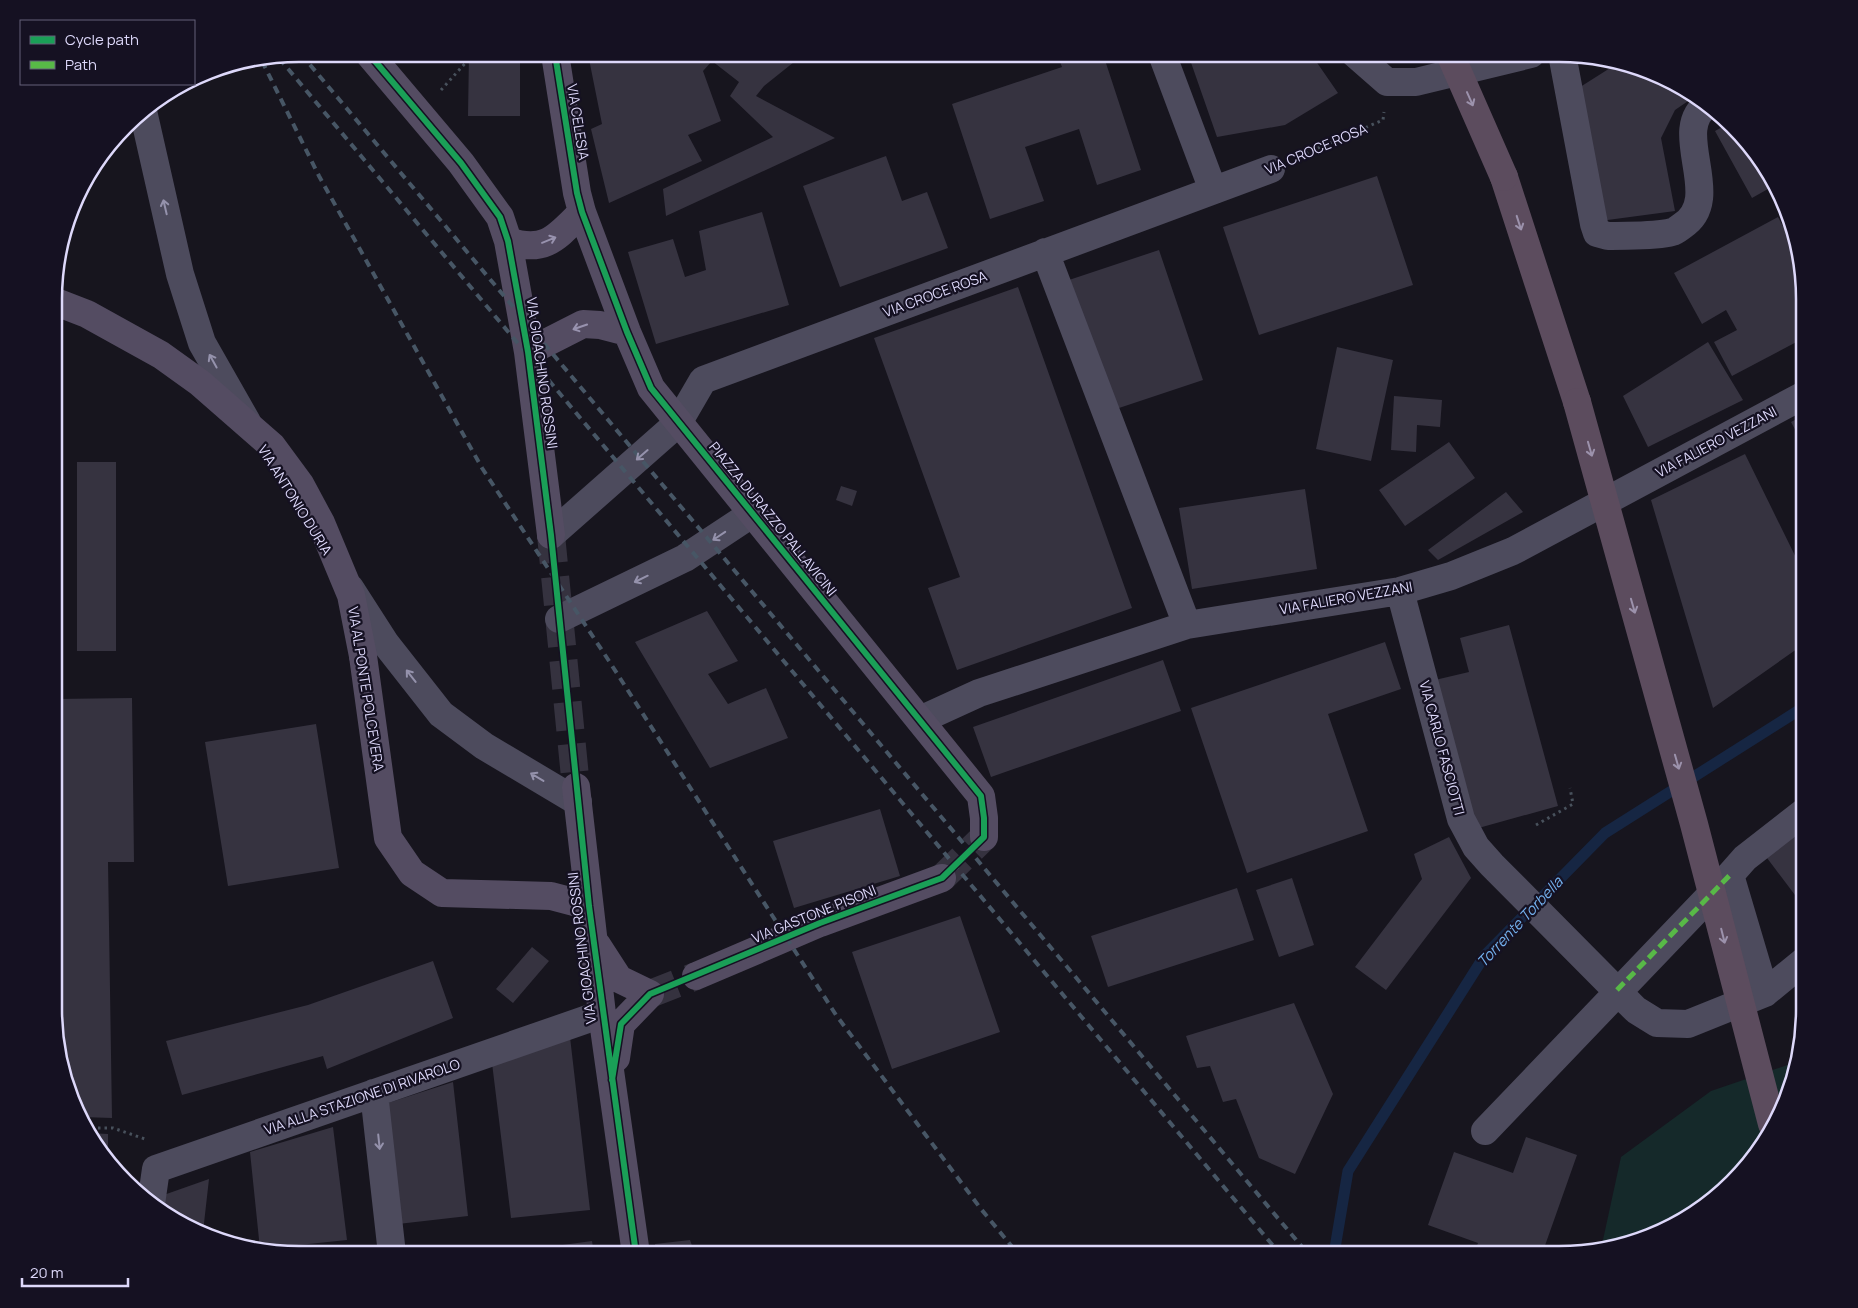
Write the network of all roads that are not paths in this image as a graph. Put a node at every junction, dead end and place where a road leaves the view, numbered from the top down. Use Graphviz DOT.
graph roads {
  1 [pos="375,62"];
  2 [pos="556,62"];
  3 [pos="1165,62"];
  4 [pos="1364,62"];
  5 [pos="1454,62"];
  6 [pos="1498,62"];
  7 [pos="1564,62"];
  8 [pos="1702,110"];
  9 [pos="145,119"];
  10 [pos="1271,169"];
  11 [pos="1213,190"];
  12 [pos="579,203"];
  13 [pos="504,229"];
  14 [pos="1045,252"];
  15 [pos="62,304"];
  16 [pos="627,332"];
  17 [pos="528,352"];
  18 [pos="1796,399"];
  19 [pos="678,423"];
  20 [pos="753,513"];
  21 [pos="551,535"];
  22 [pos="1400,592"];
  23 [pos="559,619"];
  24 [pos="1187,625"];
  25 [pos="920,720"];
  26 [pos="577,795"];
  27 [pos="1796,818"];
  28 [pos="984,837"];
  29 [pos="1730,874"];
  30 [pos="942,878"];
  31 [pos="588,906"];
  32 [pos="593,939"];
  33 [pos="1796,967"];
  34 [pos="696,976"];
  35 [pos="1764,993"];
  36 [pos="1611,997"];
  37 [pos="602,1014"];
  38 [pos="612,1080"];
  39 [pos="374,1093"];
  40 [pos="1770,1116"];
  41 [pos="1485,1131"];
  42 [pos="152,1195"];
  43 [pos="391,1246"];
  44 [pos="635,1246"];
  1 -- 13 [label="main road"];
  2 -- 12 [label="main road, VIA CELESIA"];
  3 -- 11 [label="street"];
  4 -- 6 [label="street"];
  5 -- 40 [label="highway, one-way, bridge"];
  7 -- 8 [label="street"];
  26 -- 9 [label="street, VIA ANTONIO DURIA, one-way"];
  10 -- 11 [label="street, VIA CROCE ROSA"];
  11 -- 14 [label="street, VIA CROCE ROSA"];
  13 -- 12 [label="main road, one-way"];
  12 -- 16 [label="main road, PIAZZA DURAZZO PALLAVICINI"];
  13 -- 17 [label="main road, VIA GIOACHINO ROSSINI"];
  14 -- 19 [label="street, VIA CROCE ROSA"];
  14 -- 24 [label="street"];
  15 -- 31 [label="main road, VIA AL PONTE POLCEVERA, bridge"];
  16 -- 17 [label="main road, one-way"];
  16 -- 19 [label="main road, PIAZZA DURAZZO PALLAVICINI"];
  17 -- 21 [label="main road, VIA GIOACHINO ROSSINI"];
  18 -- 22 [label="street, VIA FALIERO VEZZANI"];
  19 -- 20 [label="main road, PIAZZA DURAZZO PALLAVICINI"];
  19 -- 21 [label="street, one-way"];
  20 -- 23 [label="street, one-way"];
  20 -- 25 [label="main road, PIAZZA DURAZZO PALLAVICINI"];
  22 -- 24 [label="street, VIA FALIERO VEZZANI"];
  22 -- 36 [label="street, VIA CARLO FASCIOTTI"];
  24 -- 25 [label="street, VIA FALIERO VEZZANI"];
  25 -- 28 [label="main road, PIAZZA DURAZZO PALLAVICINI"];
  26 -- 31 [label="main road, VIA GIOACHINO ROSSINI"];
  27 -- 29 [label="street"];
  29 -- 35 [label="street"];
  29 -- 36 [label="street"];
  30 -- 34 [label="main road, VIA GASTONE PISONI"];
  31 -- 32 [label="main road, VIA GIOACHINO ROSSINI"];
  32 -- 37 [label="main road, VIA GIOACHINO ROSSINI"];
  32 -- 38 [label="main road"];
  33 -- 35 [label="street, VIA CARLO FASCIOTTI"];
  35 -- 36 [label="street, VIA CARLO FASCIOTTI"];
  36 -- 41 [label="street"];
  37 -- 38 [label="main road, VIA GIOACHINO ROSSINI"];
  37 -- 39 [label="street, VIA ALLA STAZIONE DI RIVAROLO"];
  38 -- 44 [label="main road, VIA GIOACHINO ROSSINI"];
  39 -- 42 [label="street, VIA ALLA STAZIONE DI RIVAROLO"];
  39 -- 43 [label="street, one-way"];
}
